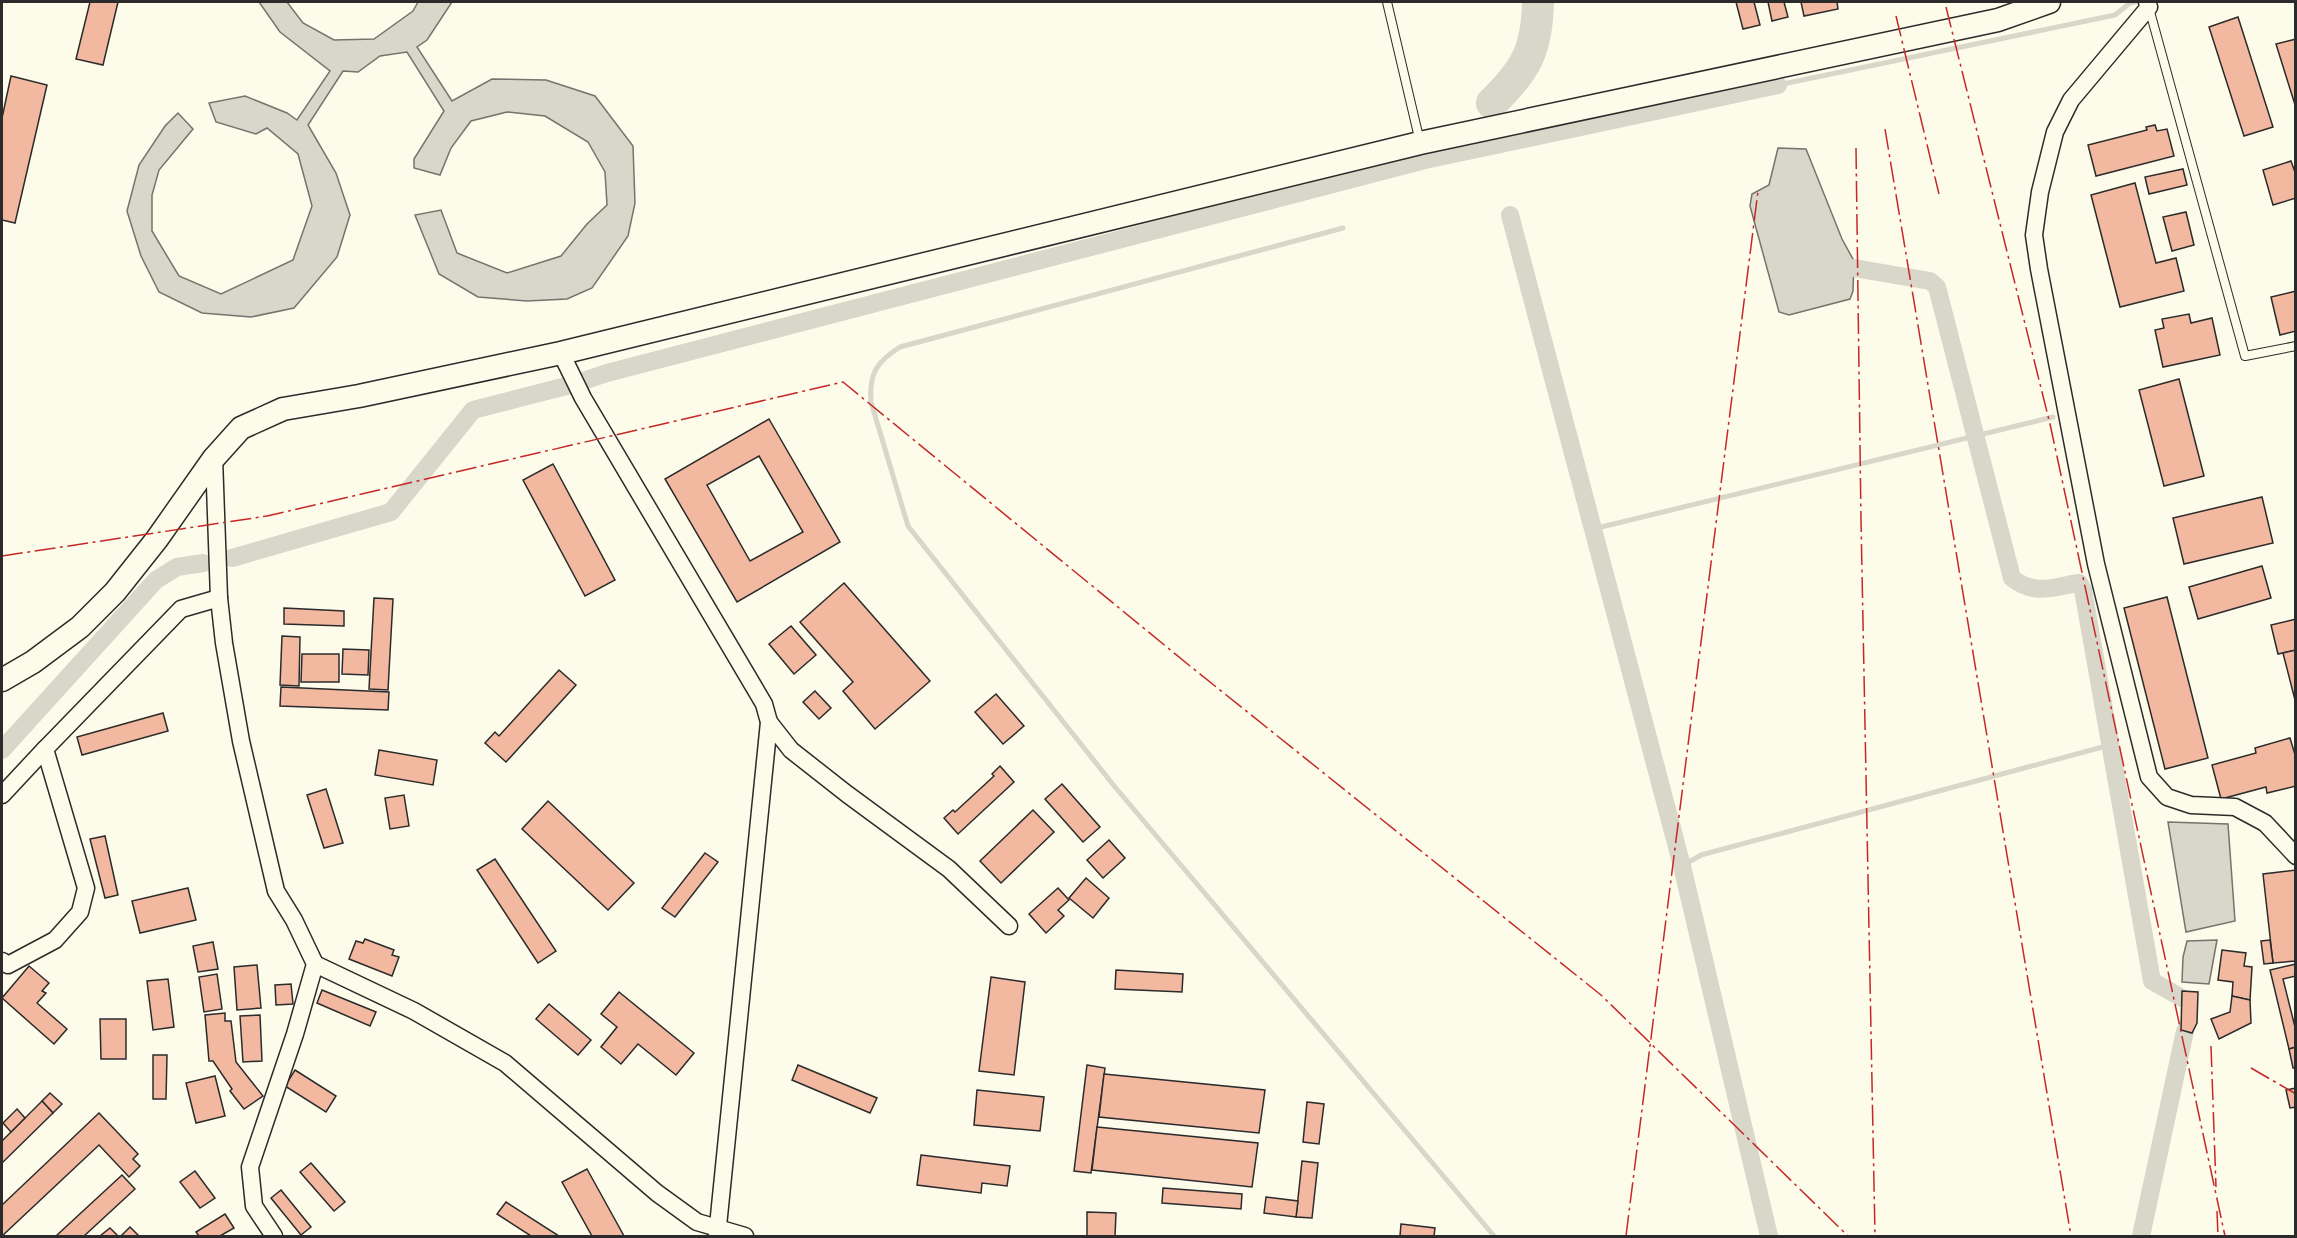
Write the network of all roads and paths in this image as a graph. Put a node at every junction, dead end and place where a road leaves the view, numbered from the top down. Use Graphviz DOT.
graph roads {
  1 [pos="1387,2"];
  2 [pos="2049,2"];
  3 [pos="2148,4"];
  4 [pos="1420,143"];
  5 [pos="2295,346"];
  6 [pos="561,353"];
  7 [pos="214,458"];
  8 [pos="219,598"];
  9 [pos="2,680"];
  10 [pos="769,722"];
  11 [pos="45,749"];
  12 [pos="2,795"];
  13 [pos="2295,856"];
  14 [pos="1009,926"];
  15 [pos="2,961"];
  16 [pos="315,964"];
  17 [pos="717,1233"];
  18 [pos="274,1236"];
  19 [pos="745,1236"];
  1 -- 4 [label="lane"];
  2 -- 4 [label="main road"];
  3 -- 5 [label="lane"];
  3 -- 13 [label="street"];
  4 -- 6 [label="main road"];
  6 -- 7 [label="main road"];
  6 -- 10 [label="street"];
  7 -- 8 [label="street"];
  7 -- 9 [label="main road"];
  8 -- 11 [label="street"];
  8 -- 16 [label="street"];
  10 -- 14 [label="street"];
  10 -- 17 [label="street"];
  11 -- 12 [label="street"];
  11 -- 15 [label="street"];
  16 -- 17 [label="street"];
  16 -- 18 [label="street"];
  17 -- 19 [label="street"];
}
